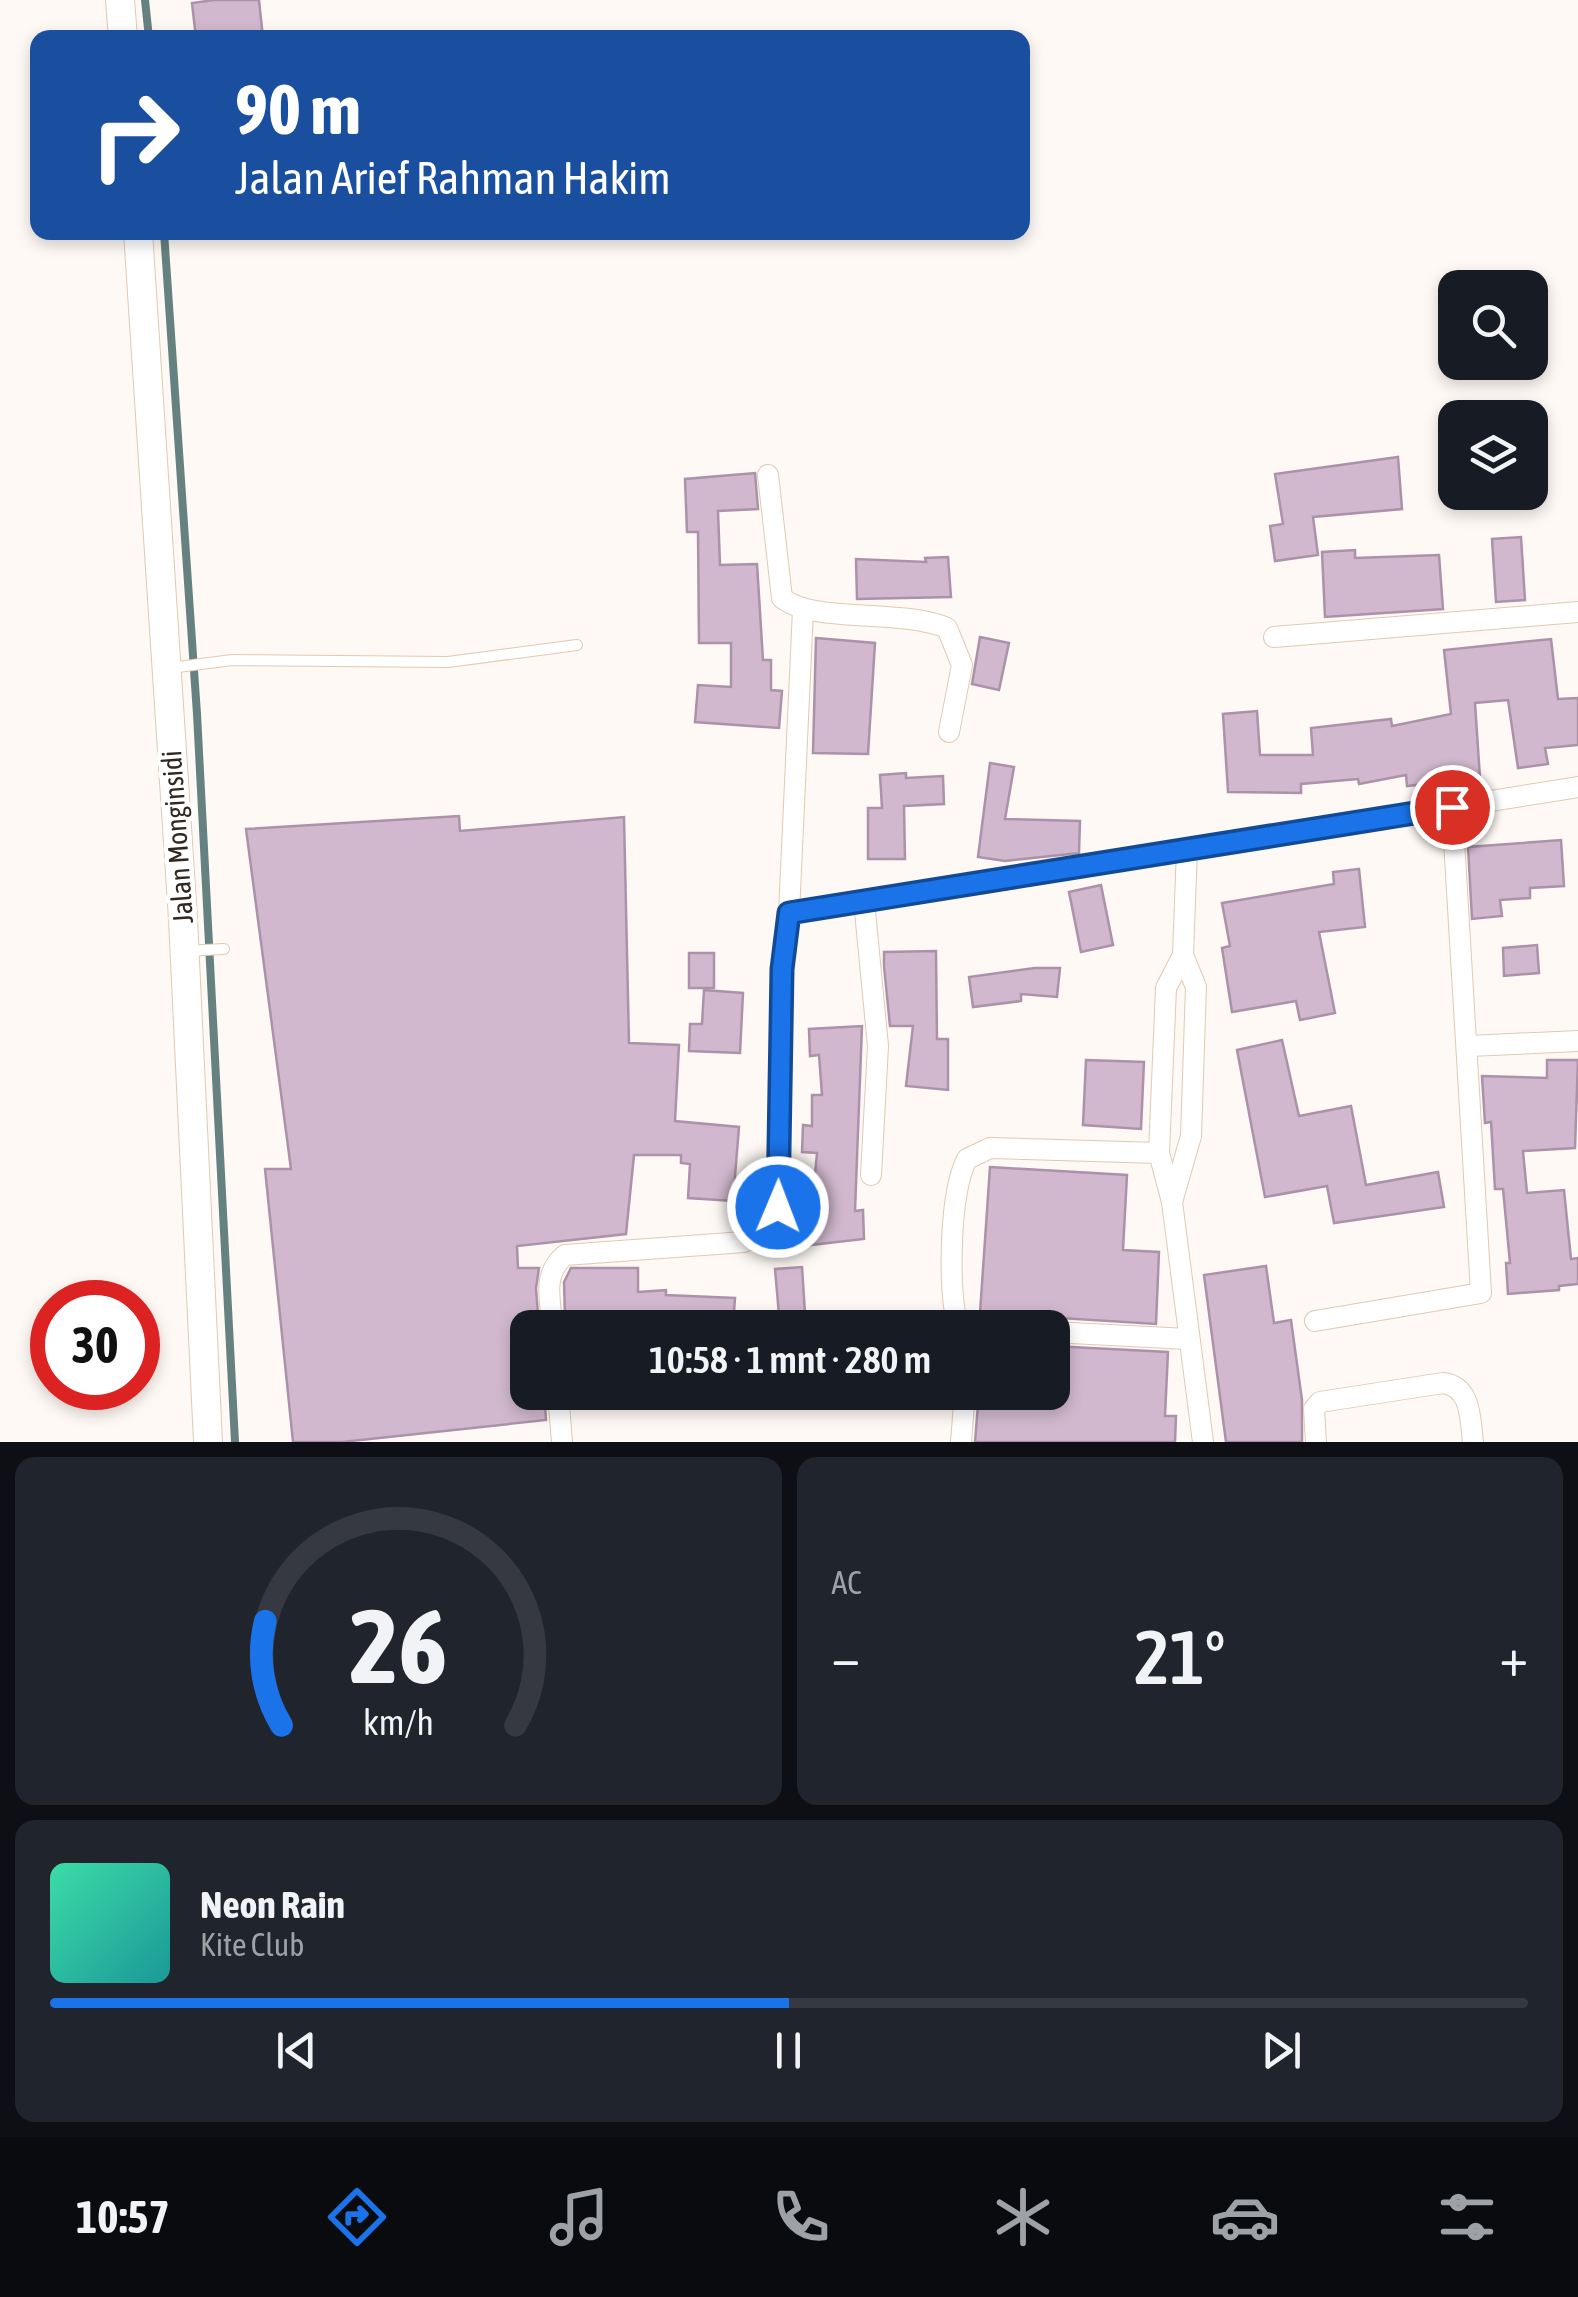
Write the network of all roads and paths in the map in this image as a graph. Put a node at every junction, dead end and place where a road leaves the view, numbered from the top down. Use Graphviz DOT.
graph roads {
  1 [pos="120,0"];
  2 [pos="122,30"];
  3 [pos="139,240"];
  4 [pos="768,475"];
  5 [pos="803,610"];
  6 [pos="1578,612"];
  7 [pos="1274,637"];
  8 [pos="577,645"];
  9 [pos="173,667"];
  10 [pos="950,732"];
  11 [pos="1578,787"];
  12 [pos="1452,807"];
  13 [pos="1187,849"];
  14 [pos="864,901"];
  15 [pos="789,913"];
  16 [pos="224,949"];
  17 [pos="189,951"];
  18 [pos="1183,954"];
  19 [pos="1578,1041"];
  20 [pos="1469,1046"];
  21 [pos="1191,1136"];
  22 [pos="1159,1144"];
  23 [pos="870,1175"];
  24 [pos="1172,1202"];
  25 [pos="551,1310"];
  26 [pos="956,1310"];
  27 [pos="1314,1322"];
  28 [pos="1070,1333"];
  29 [pos="1188,1339"];
  30 [pos="559,1410"];
  31 [pos="964,1410"];
  32 [pos="208,1442"];
  33 [pos="562,1442"];
  34 [pos="961,1442"];
  35 [pos="1203,1442"];
  36 [pos="1316,1442"];
  37 [pos="1474,1442"];
  1 -- 2 [label="main road"];
  3 -- 9 [label="main road, Jalan Monginsidi"];
  4 -- 5 [label="street"];
  5 -- 10 [label="street"];
  5 -- 15 [label="street"];
  6 -- 7 [label="street"];
  8 -- 9 [label="lane"];
  9 -- 17 [label="main road, Jalan Monginsidi"];
  11 -- 12 [label="street"];
  12 -- 13 [label="street"];
  12 -- 20 [label="street"];
  13 -- 14 [label="street"];
  13 -- 18 [label="street"];
  14 -- 15 [label="street"];
  14 -- 23 [label="street"];
  15 -- 25 [label="street"];
  16 -- 17 [label="lane"];
  17 -- 32 [label="main road, Jalan Monginsidi"];
  18 -- 21 [label="street"];
  18 -- 22 [label="street"];
  19 -- 20 [label="street"];
  20 -- 27 [label="street"];
  21 -- 22 [label="street"];
  21 -- 24 [label="street"];
  22 -- 24 [label="street"];
  22 -- 26 [label="street"];
  24 -- 29 [label="street"];
  28 -- 29 [label="street"];
  29 -- 35 [label="street"];
  30 -- 33 [label="street"];
  31 -- 34 [label="street"];
  36 -- 37 [label="street"];
}
